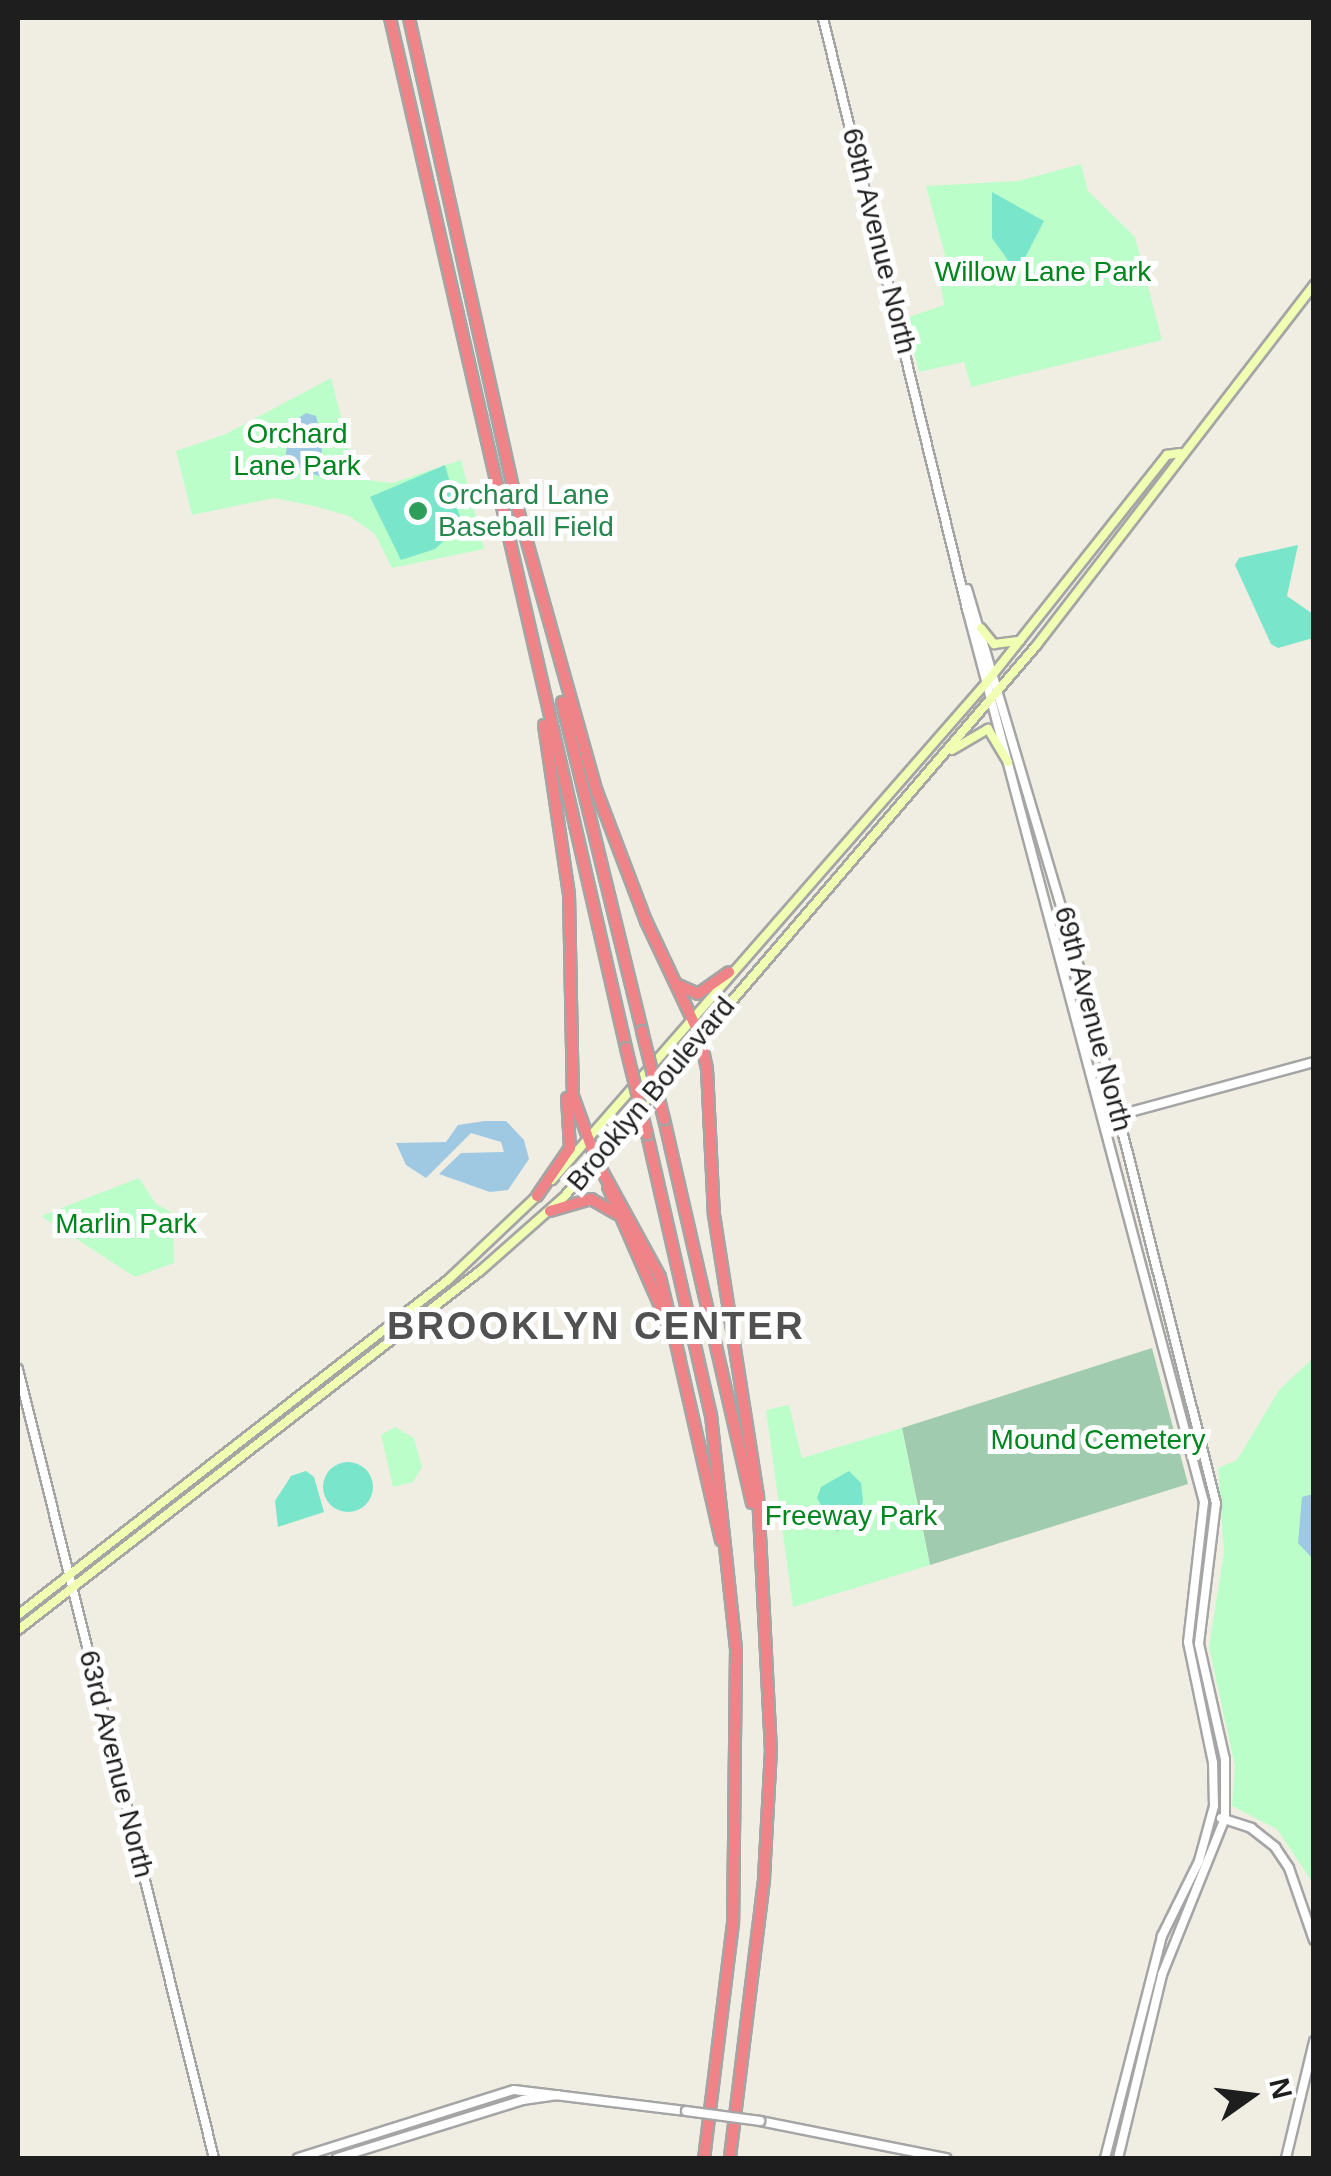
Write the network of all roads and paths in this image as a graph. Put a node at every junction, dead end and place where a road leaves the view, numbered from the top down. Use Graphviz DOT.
graph roads {
  1 [pos="390,18"];
  2 [pos="409,18"];
  3 [pos="824,18"];
  4 [pos="1314,285"];
  5 [pos="1180,453"];
  6 [pos="517,506"];
  7 [pos="963,580"];
  8 [pos="981,628"];
  9 [pos="1020,641"];
  10 [pos="994,672"];
  11 [pos="987,682"];
  12 [pos="1000,689"];
  13 [pos="992,698"];
  14 [pos="544,704"];
  15 [pos="937,762"];
  16 [pos="1008,762"];
  17 [pos="729,972"];
  18 [pos="672,979"];
  19 [pos="568,1007"];
  20 [pos="690,1016"];
  21 [pos="700,1036"];
  22 [pos="1314,1062"];
  23 [pos="1120,1114"];
  24 [pos="1104,1119"];
  25 [pos="587,1141"];
  26 [pos="598,1165"];
  27 [pos="537,1196"];
  28 [pos="550,1211"];
  29 [pos="628,1226"];
  30 [pos="680,1360"];
  31 [pos="18,1369"];
  32 [pos="68,1575"];
  33 [pos="72,1588"];
  34 [pos="733,1605"];
  35 [pos="18,1614"];
  36 [pos="766,1618"];
  37 [pos="18,1630"];
  38 [pos="1212,1816"];
  39 [pos="1224,1818"];
  40 [pos="1314,1940"];
  41 [pos="1314,2041"];
  42 [pos="567,2094"];
  43 [pos="214,2158"];
  44 [pos="298,2158"];
  45 [pos="336,2158"];
  46 [pos="704,2158"];
  47 [pos="730,2158"];
  48 [pos="946,2158"];
  49 [pos="1105,2158"];
  50 [pos="1118,2158"];
  51 [pos="1286,2158"];
  1 -- 14 [label="highway"];
  2 -- 6 [label="highway"];
  3 -- 7 [label="street, 69th Avenue North"];
  4 -- 5 [label="main road, Brooklyn Boulevard"];
  5 -- 9 [label="main road, Brooklyn Boulevard"];
  5 -- 12 [label="main road, Brooklyn Boulevard"];
  6 -- 18 [label="highway"];
  6 -- 36 [label="highway, bridge"];
  7 -- 8 [label="street, 69th Avenue North"];
  7 -- 11 [label="street, 69th Avenue North"];
  8 -- 9 [label="main road"];
  8 -- 10 [label="street, 69th Avenue North"];
  9 -- 10 [label="main road, Brooklyn Boulevard"];
  10 -- 11 [label="main road, Brooklyn Boulevard"];
  10 -- 12 [label="street, 69th Avenue North"];
  11 -- 13 [label="street, 69th Avenue North"];
  11 -- 17 [label="main road, Brooklyn Boulevard"];
  12 -- 13 [label="main road, Brooklyn Boulevard"];
  12 -- 23 [label="street, 69th Avenue North"];
  13 -- 15 [label="main road, Brooklyn Boulevard"];
  13 -- 16 [label="street, 69th Avenue North"];
  14 -- 19 [label="highway"];
  14 -- 34 [label="highway, bridge"];
  15 -- 16 [label="main road"];
  15 -- 21 [label="main road, Brooklyn Boulevard"];
  16 -- 24 [label="street, 69th Avenue North"];
  17 -- 18 [label="highway"];
  17 -- 20 [label="main road, Brooklyn Boulevard"];
  18 -- 20 [label="highway"];
  19 -- 25 [label="highway"];
  19 -- 27 [label="highway"];
  20 -- 21 [label="highway"];
  20 -- 25 [label="main road, Brooklyn Boulevard"];
  21 -- 26 [label="main road, Brooklyn Boulevard"];
  21 -- 36 [label="highway"];
  22 -- 23 [label="street"];
  23 -- 24 [label="street"];
  23 -- 39 [label="street, 69th Avenue North"];
  24 -- 38 [label="street, 69th Avenue North"];
  25 -- 26 [label="highway"];
  25 -- 27 [label="main road, Brooklyn Boulevard"];
  26 -- 28 [label="main road, Brooklyn Boulevard"];
  26 -- 29 [label="highway"];
  26 -- 30 [label="highway"];
  27 -- 32 [label="main road, Brooklyn Boulevard"];
  28 -- 29 [label="highway"];
  28 -- 33 [label="main road, Brooklyn Boulevard"];
  29 -- 30 [label="highway"];
  30 -- 34 [label="highway"];
  31 -- 32 [label="street, 63rd Avenue North"];
  32 -- 33 [label="street, 63rd Avenue North"];
  32 -- 35 [label="main road, Brooklyn Boulevard"];
  33 -- 37 [label="main road, Brooklyn Boulevard"];
  33 -- 43 [label="street, 63rd Avenue North"];
  34 -- 46 [label="highway"];
  36 -- 47 [label="highway"];
  38 -- 39 [label="street"];
  38 -- 49 [label="street, 69th Avenue North"];
  39 -- 40 [label="street"];
  39 -- 50 [label="street"];
  41 -- 51 [label="street"];
  42 -- 44 [label="street"];
  42 -- 45 [label="street"];
  42 -- 48 [label="street, bridge"];
}
